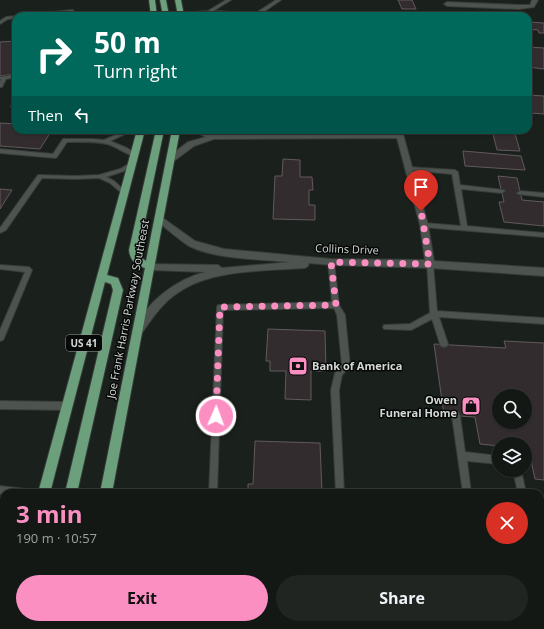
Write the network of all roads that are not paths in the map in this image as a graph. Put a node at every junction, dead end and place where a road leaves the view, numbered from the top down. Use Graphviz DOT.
graph roads {
  1 [pos="152,0"];
  2 [pos="163,0"];
  3 [pos="178,0"];
  4 [pos="229,0"];
  5 [pos="279,0"];
  6 [pos="535,0"];
  7 [pos="448,4"];
  8 [pos="63,12"];
  9 [pos="72,12"];
  10 [pos="154,12"];
  11 [pos="165,12"];
  12 [pos="180,12"];
  13 [pos="209,12"];
  14 [pos="261,12"];
  15 [pos="12,17"];
  16 [pos="0,23"];
  17 [pos="12,77"];
  18 [pos="2,78"];
  19 [pos="0,86"];
  20 [pos="122,134"];
  21 [pos="140,134"];
  22 [pos="159,134"];
  23 [pos="175,134"];
  24 [pos="207,134"];
  25 [pos="213,136"];
  26 [pos="106,141"];
  27 [pos="0,151"];
  28 [pos="134,155"];
  29 [pos="171,159"];
  30 [pos="132,164"];
  31 [pos="409,169"];
  32 [pos="101,177"];
  33 [pos="458,187"];
  34 [pos="502,191"];
  35 [pos="520,192"];
  36 [pos="124,193"];
  37 [pos="544,194"];
  38 [pos="160,219"];
  39 [pos="424,225"];
  40 [pos="464,228"];
  41 [pos="0,231"];
  42 [pos="544,235"];
  43 [pos="331,262"];
  44 [pos="430,264"];
  45 [pos="150,266"];
  46 [pos="0,267"];
  47 [pos="238,270"];
  48 [pos="544,272"];
  49 [pos="102,278"];
  50 [pos="336,305"];
  51 [pos="434,314"];
  52 [pos="544,321"];
  53 [pos="387,327"];
  54 [pos="138,330"];
  55 [pos="0,338"];
  56 [pos="444,344"];
  57 [pos="0,405"];
  58 [pos="67,406"];
  59 [pos="456,416"];
  60 [pos="462,456"];
  61 [pos="492,459"];
  62 [pos="519,477"];
  63 [pos="45,489"];
  64 [pos="72,489"];
  65 [pos="107,489"];
  66 [pos="213,489"];
  67 [pos="340,489"];
  68 [pos="466,489"];
  69 [pos="521,489"];
  1 -- 10 [label="main road"];
  2 -- 11 [label="main road"];
  3 -- 12 [label="main road"];
  4 -- 13 [label="lane"];
  5 -- 14 [label="lane"];
  6 -- 7 [label="street"];
  8 -- 9 [label="lane"];
  15 -- 16 [label="lane"];
  17 -- 18 [label="lane"];
  18 -- 19 [label="lane"];
  20 -- 26 [label="lane"];
  21 -- 28 [label="main road, US 41"];
  22 -- 45 [label="main road"];
  23 -- 29 [label="main road, Joe Frank Harris Parkway Southeast"];
  24 -- 25 [label="street"];
  25 -- 29 [label="street"];
  25 -- 31 [label="street"];
  26 -- 27 [label="lane"];
  26 -- 28 [label="lane"];
  28 -- 30 [label="main road, US 41"];
  29 -- 38 [label="main road, Joe Frank Harris Parkway Southeast"];
  30 -- 32 [label="lane"];
  30 -- 36 [label="main road, US 41"];
  31 -- 33 [label="lane"];
  31 -- 39 [label="street"];
  32 -- 36 [label="lane"];
  32 -- 41 [label="lane"];
  33 -- 34 [label="lane"];
  33 -- 40 [label="lane"];
  35 -- 37 [label="lane"];
  36 -- 49 [label="main road, US 41"];
  38 -- 43 [label="street, Collins Drive"];
  38 -- 45 [label="main road, Joe Frank Harris Parkway Southeast"];
  39 -- 40 [label="lane"];
  39 -- 44 [label="street"];
  40 -- 42 [label="lane"];
  43 -- 44 [label="street, Collins Drive"];
  43 -- 47 [label="street"];
  43 -- 50 [label="lane"];
  44 -- 48 [label="street, Collins Drive"];
  44 -- 51 [label="lane"];
  45 -- 47 [label="street"];
  45 -- 54 [label="main road, Joe Frank Harris Parkway Southeast"];
  46 -- 55 [label="lane"];
  47 -- 54 [label="street"];
  49 -- 58 [label="main road, US 41"];
  49 -- 64 [label="main road"];
  50 -- 66 [label="lane"];
  50 -- 67 [label="lane"];
  51 -- 52 [label="lane"];
  51 -- 53 [label="lane"];
  51 -- 56 [label="lane"];
  54 -- 65 [label="main road, Joe Frank Harris Parkway Southeast"];
  57 -- 58 [label="lane"];
  58 -- 63 [label="main road, US 41"];
  59 -- 60 [label="lane"];
  60 -- 61 [label="lane"];
  60 -- 68 [label="lane"];
  62 -- 69 [label="lane"];
}
